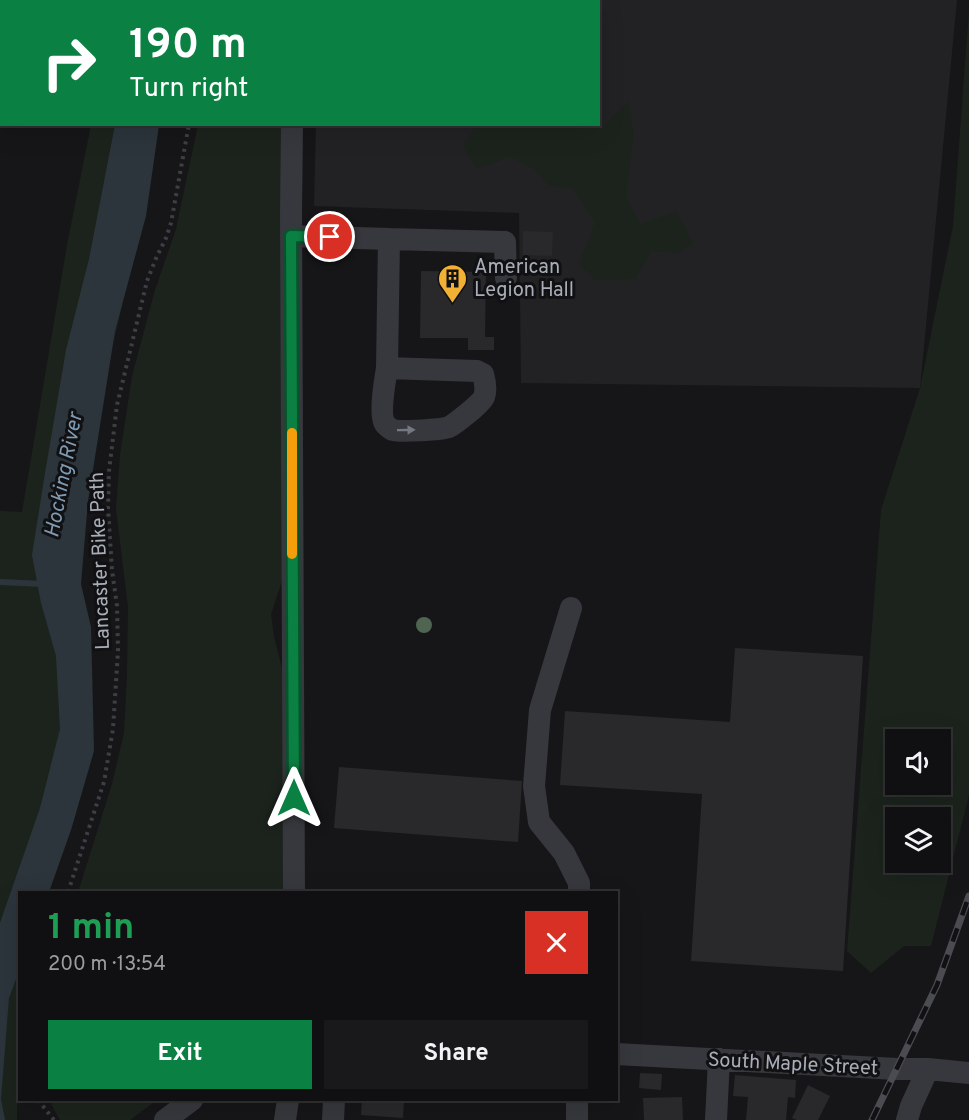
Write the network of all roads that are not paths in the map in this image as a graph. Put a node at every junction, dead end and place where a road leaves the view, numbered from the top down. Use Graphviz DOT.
graph roads {
  1 [pos="292,126"];
  2 [pos="291,236"];
  3 [pos="389,239"];
  4 [pos="506,278"];
  5 [pos="387,369"];
  6 [pos="571,608"];
  7 [pos="294,891"];
  8 [pos="579,891"];
  9 [pos="618,1054"];
  10 [pos="719,1059"];
  11 [pos="928,1069"];
  12 [pos="969,1073"];
  13 [pos="191,1101"];
  14 [pos="334,1101"];
  15 [pos="577,1101"];
  16 [pos="165,1120"];
  17 [pos="333,1120"];
  18 [pos="578,1120"];
  19 [pos="716,1120"];
  20 [pos="907,1120"];
  1 -- 2 [label="street"];
  2 -- 3 [label="street"];
  2 -- 7 [label="street"];
  3 -- 4 [label="street"];
  3 -- 5 [label="street"];
  5 -- 5 [label="street, one-way"];
  6 -- 8 [label="street"];
  9 -- 10 [label="street, South Maple Street"];
  10 -- 11 [label="street, South Maple Street"];
  10 -- 19 [label="street"];
  11 -- 12 [label="street, South Maple Street"];
  11 -- 20 [label="street"];
  13 -- 16 [label="street"];
  14 -- 17 [label="street"];
  15 -- 18 [label="street"];
}
